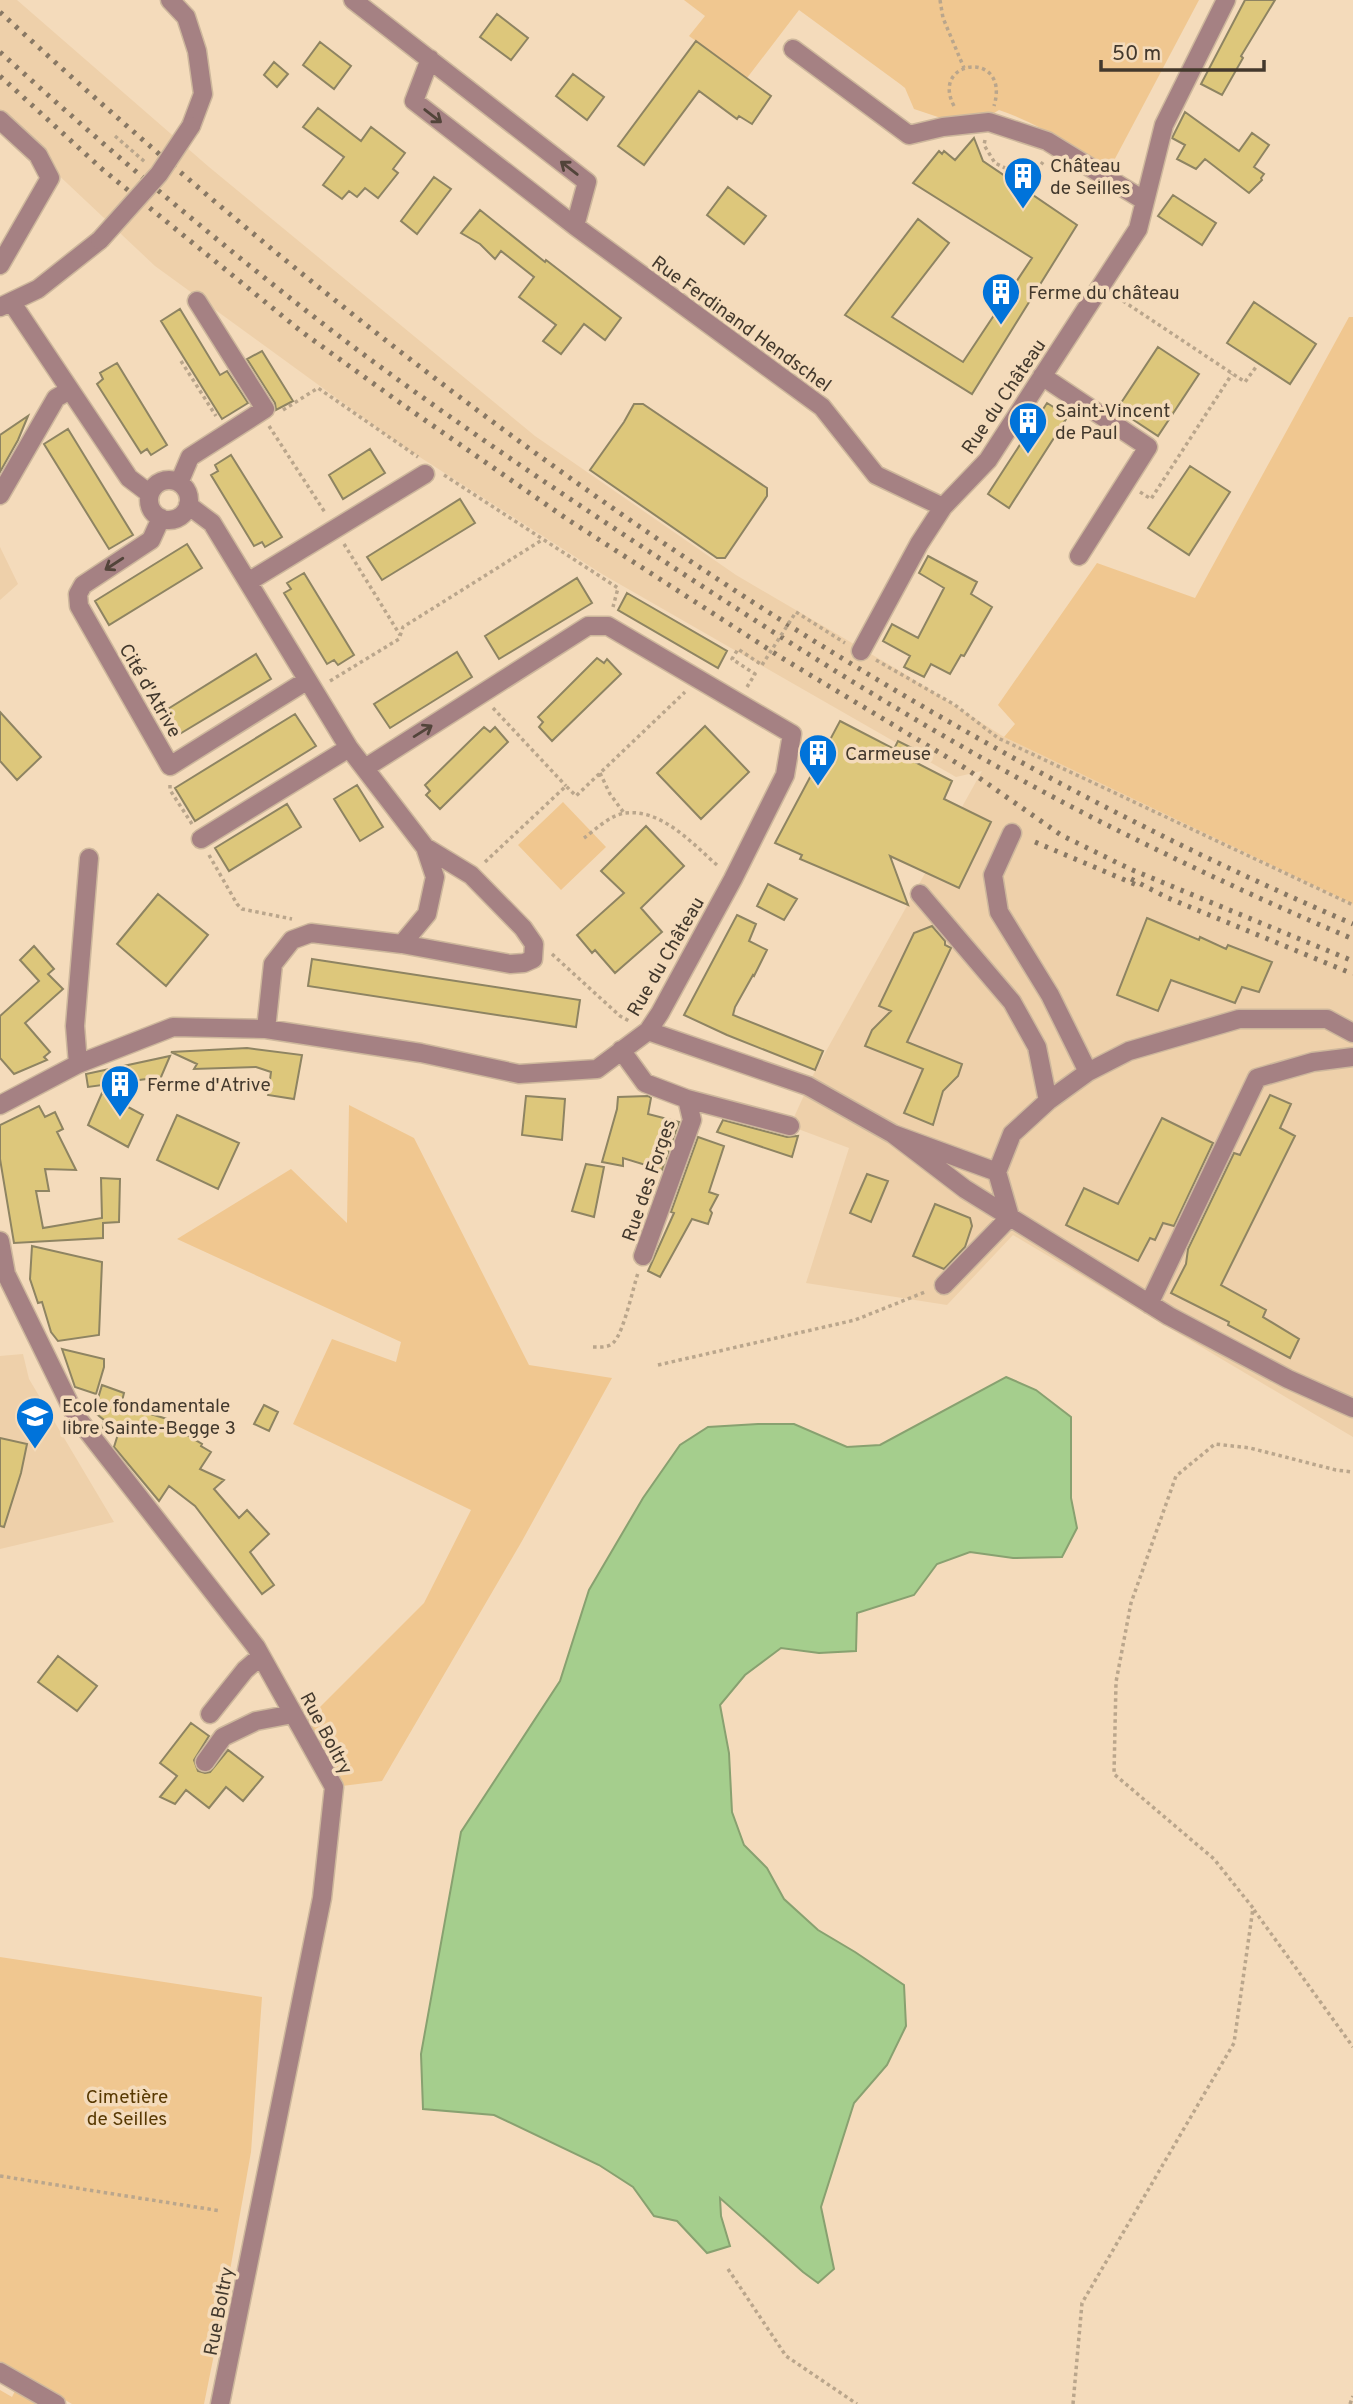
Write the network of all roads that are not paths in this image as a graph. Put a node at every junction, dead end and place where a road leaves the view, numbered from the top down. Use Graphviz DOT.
graph roads {
  1 [pos="170,0"];
  2 [pos="353,0"];
  3 [pos="1226,0"];
  4 [pos="793,48"];
  5 [pos="430,60"];
  6 [pos="0,120"];
  7 [pos="1145,201"];
  8 [pos="575,226"];
  9 [pos="0,265"];
  10 [pos="197,301"];
  11 [pos="6,305"];
  12 [pos="1042,376"];
  13 [pos="70,390"];
  14 [pos="429,469"];
  15 [pos="179,483"];
  16 [pos="150,494"];
  17 [pos="0,495"];
  18 [pos="188,505"];
  19 [pos="943,507"];
  20 [pos="161,518"];
  21 [pos="1079,556"];
  22 [pos="248,582"];
  23 [pos="861,651"];
  24 [pos="310,686"];
  25 [pos="349,748"];
  26 [pos="365,768"];
  27 [pos="1012,833"];
  28 [pos="201,838"];
  29 [pos="425,847"];
  30 [pos="89,858"];
  31 [pos="920,894"];
  32 [pos="402,944"];
  33 [pos="267,1029"];
  34 [pos="648,1031"];
  35 [pos="1353,1033"];
  36 [pos="621,1050"];
  37 [pos="1353,1057"];
  38 [pos="78,1064"];
  39 [pos="1088,1072"];
  40 [pos="688,1098"];
  41 [pos="1048,1101"];
  42 [pos="0,1105"];
  43 [pos="790,1126"];
  44 [pos="893,1134"];
  45 [pos="997,1172"];
  46 [pos="1010,1217"];
  47 [pos="0,1241"];
  48 [pos="643,1256"];
  49 [pos="944,1285"];
  50 [pos="1149,1304"];
  51 [pos="1353,1408"];
  52 [pos="261,1656"];
  53 [pos="210,1714"];
  54 [pos="293,1714"];
  55 [pos="205,1762"];
  56 [pos="0,2372"];
  57 [pos="56,2404"];
  58 [pos="220,2404"];
  1 -- 11 [label="street, bridge"];
  2 -- 5 [label="street"];
  3 -- 7 [label="street, Rue du Château"];
  4 -- 7 [label="street"];
  8 -- 5 [label="street, one-way"];
  5 -- 8 [label="street, Rue Ferdinand Hendschel, one-way"];
  6 -- 9 [label="street"];
  7 -- 12 [label="street, Rue du Château"];
  8 -- 19 [label="street, Rue Ferdinand Hendschel"];
  10 -- 15 [label="street"];
  11 -- 13 [label="street"];
  12 -- 19 [label="street, Rue du Château"];
  12 -- 21 [label="street"];
  13 -- 16 [label="street"];
  13 -- 17 [label="street"];
  14 -- 22 [label="street"];
  15 -- 16 [label="street"];
  15 -- 18 [label="street"];
  16 -- 20 [label="street"];
  18 -- 20 [label="street"];
  18 -- 22 [label="street"];
  19 -- 23 [label="street, Rue du Château"];
  20 -- 24 [label="street, Cité d'Atrive, one-way"];
  22 -- 24 [label="street"];
  24 -- 25 [label="street"];
  25 -- 26 [label="street"];
  25 -- 28 [label="street"];
  26 -- 29 [label="street"];
  26 -- 34 [label="street, Rue du Château, one-way"];
  27 -- 39 [label="street"];
  29 -- 32 [label="street"];
  29 -- 32 [label="street"];
  30 -- 38 [label="street"];
  31 -- 41 [label="street"];
  32 -- 33 [label="street"];
  33 -- 36 [label="street, Rue du Château"];
  33 -- 38 [label="street, Rue du Château"];
  34 -- 36 [label="street, Rue du Château"];
  34 -- 44 [label="street"];
  35 -- 39 [label="street"];
  36 -- 40 [label="street"];
  37 -- 50 [label="street"];
  38 -- 42 [label="street, Rue du Château"];
  39 -- 41 [label="street"];
  40 -- 43 [label="street, Rue des Forges"];
  40 -- 48 [label="street, Rue des Forges"];
  41 -- 45 [label="street"];
  44 -- 45 [label="street"];
  44 -- 46 [label="street"];
  45 -- 46 [label="street"];
  46 -- 49 [label="street"];
  46 -- 50 [label="street"];
  47 -- 52 [label="street, Rue Boltry"];
  50 -- 51 [label="street"];
  52 -- 53 [label="street"];
  52 -- 54 [label="street, Rue Boltry"];
  54 -- 55 [label="street"];
  54 -- 58 [label="street, Rue Boltry"];
  56 -- 57 [label="street"];
}
